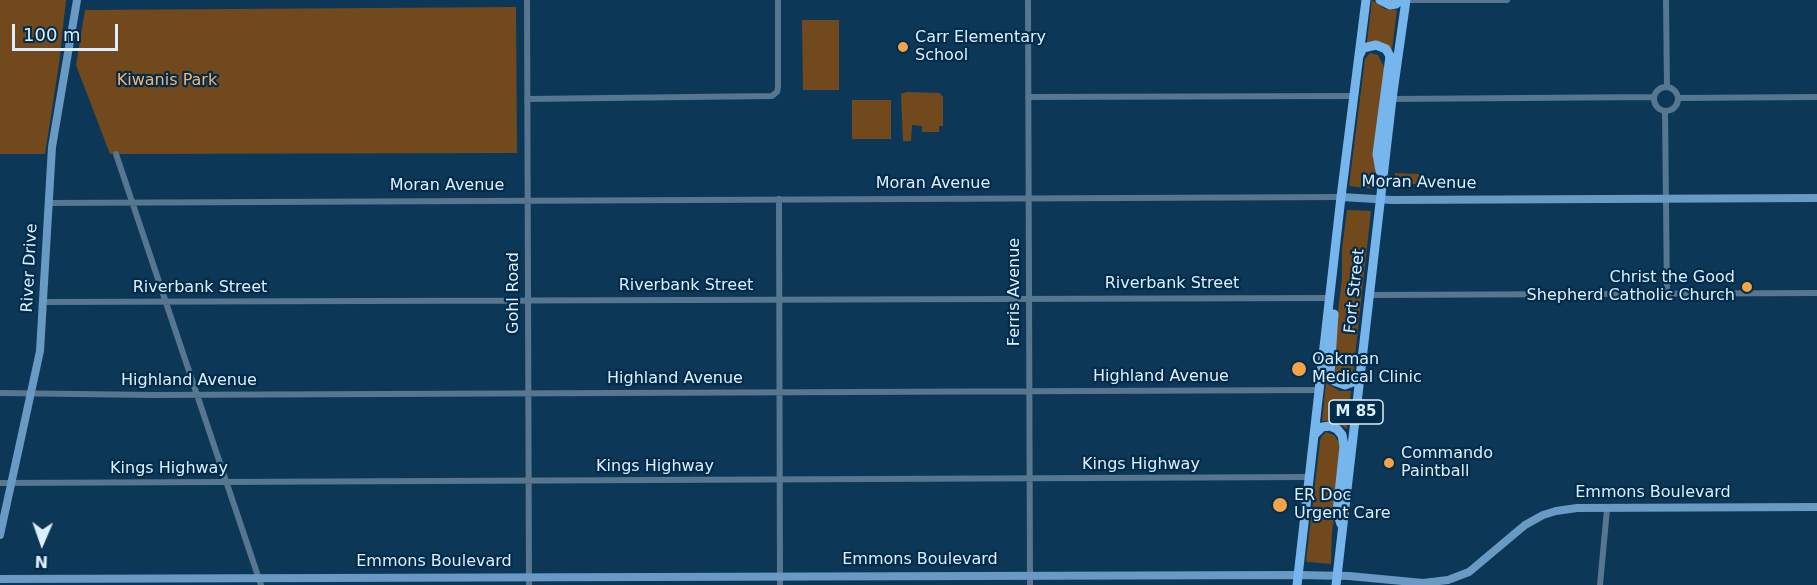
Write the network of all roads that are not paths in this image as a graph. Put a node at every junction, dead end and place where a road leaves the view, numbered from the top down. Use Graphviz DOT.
graph roads {
  1 [pos="77,0"];
  2 [pos="527,0"];
  3 [pos="778,0"];
  4 [pos="1028,0"];
  5 [pos="1366,0"];
  6 [pos="1380,0"];
  7 [pos="1400,0"];
  8 [pos="1406,0"];
  9 [pos="1507,0"];
  10 [pos="1666,0"];
  11 [pos="1358,58"];
  12 [pos="1667,87"];
  13 [pos="1353,96"];
  14 [pos="1028,97"];
  15 [pos="1654,97"];
  16 [pos="1817,97"];
  17 [pos="1678,98"];
  18 [pos="527,99"];
  19 [pos="1392,99"];
  20 [pos="1665,111"];
  21 [pos="116,154"];
  22 [pos="1383,182"];
  23 [pos="1341,197"];
  24 [pos="1028,198"];
  25 [pos="1666,198"];
  26 [pos="1817,198"];
  27 [pos="779,199"];
  28 [pos="1381,199"];
  29 [pos="528,201"];
  30 [pos="133,202"];
  31 [pos="48,203"];
  32 [pos="1331,286"];
  33 [pos="1817,293"];
  34 [pos="1667,294"];
  35 [pos="1370,295"];
  36 [pos="1029,298"];
  37 [pos="1330,298"];
  38 [pos="779,299"];
  39 [pos="527,300"];
  40 [pos="166,301"];
  41 [pos="43,302"];
  42 [pos="1356,383"];
  43 [pos="1320,390"];
  44 [pos="779,392"];
  45 [pos="1029,392"];
  46 [pos="0,393"];
  47 [pos="528,393"];
  48 [pos="31,394"];
  49 [pos="197,394"];
  50 [pos="1314,435"];
  51 [pos="1309,477"];
  52 [pos="1029,479"];
  53 [pos="529,480"];
  54 [pos="780,480"];
  55 [pos="227,482"];
  56 [pos="0,483"];
  57 [pos="11,483"];
  58 [pos="1817,507"];
  59 [pos="1607,509"];
  60 [pos="1342,530"];
  61 [pos="0,535"];
  62 [pos="1030,575"];
  63 [pos="0,579"];
  64 [pos="780,580"];
  65 [pos="1298,580"];
  66 [pos="1336,580"];
  67 [pos="529,581"];
  68 [pos="163,582"];
  69 [pos="224,582"];
  70 [pos="260,582"];
  71 [pos="1030,585"];
  72 [pos="1600,585"];
  1 -- 31 [label="street, River Drive"];
  2 -- 18 [label="street, Gohl Road"];
  3 -- 18 [label="street"];
  4 -- 14 [label="street, Ferris Avenue"];
  5 -- 11 [label="main road, Fort Street / M 85"];
  6 -- 7 [label="main road"];
  8 -- 9 [label="street"];
  8 -- 19 [label="main road, Fort Street"];
  10 -- 12 [label="street"];
  11 -- 13 [label="main road, Fort Street / M 85"];
  11 -- 22 [label="main road"];
  12 -- 15 [label="street"];
  12 -- 17 [label="street"];
  13 -- 14 [label="street"];
  13 -- 23 [label="main road, Fort Street / M 85"];
  14 -- 24 [label="street, Ferris Avenue"];
  15 -- 19 [label="street"];
  15 -- 20 [label="street"];
  16 -- 17 [label="street"];
  17 -- 20 [label="street"];
  18 -- 29 [label="street, Gohl Road"];
  19 -- 22 [label="main road, Fort Street"];
  20 -- 25 [label="street"];
  21 -- 30 [label="street"];
  22 -- 28 [label="main road, Fort Street"];
  23 -- 24 [label="street, Moran Avenue"];
  23 -- 28 [label="street, Moran Avenue"];
  23 -- 32 [label="main road, Fort Street / M 85"];
  24 -- 27 [label="street, Moran Avenue"];
  24 -- 36 [label="street, Ferris Avenue"];
  25 -- 26 [label="street, Moran Avenue"];
  25 -- 28 [label="street, Moran Avenue"];
  25 -- 34 [label="street"];
  27 -- 29 [label="street, Moran Avenue"];
  27 -- 38 [label="street"];
  28 -- 35 [label="main road, Fort Street"];
  29 -- 30 [label="street, Moran Avenue"];
  29 -- 39 [label="street, Gohl Road"];
  30 -- 31 [label="street, Moran Avenue"];
  30 -- 40 [label="street"];
  31 -- 41 [label="street, River Drive"];
  32 -- 37 [label="main road, Fort Street / M 85"];
  32 -- 42 [label="main road"];
  33 -- 34 [label="street"];
  34 -- 35 [label="street"];
  35 -- 42 [label="main road, Fort Street"];
  36 -- 37 [label="street, Riverbank Street"];
  36 -- 38 [label="street, Riverbank Street"];
  36 -- 45 [label="street, Ferris Avenue"];
  37 -- 43 [label="main road, Fort Street / M 85"];
  38 -- 39 [label="street, Riverbank Street"];
  38 -- 44 [label="street"];
  39 -- 40 [label="street, Riverbank Street"];
  39 -- 47 [label="street, Gohl Road"];
  40 -- 41 [label="street, Riverbank Street"];
  40 -- 49 [label="street"];
  41 -- 48 [label="street, River Drive"];
  42 -- 60 [label="main road, M 85"];
  43 -- 45 [label="street, Highland Avenue"];
  43 -- 50 [label="main road, Fort Street / M 85"];
  44 -- 45 [label="street, Highland Avenue"];
  44 -- 47 [label="street, Highland Avenue"];
  44 -- 54 [label="street"];
  45 -- 52 [label="street, Ferris Avenue"];
  46 -- 48 [label="street, Highland Avenue"];
  47 -- 49 [label="street, Highland Avenue"];
  47 -- 53 [label="street, Gohl Road"];
  48 -- 49 [label="street, Highland Avenue"];
  48 -- 57 [label="street, River Drive"];
  49 -- 55 [label="street"];
  50 -- 51 [label="main road, Fort Street / M 85"];
  50 -- 60 [label="main road"];
  51 -- 52 [label="street, Kings Highway"];
  51 -- 65 [label="main road, Fort Street / M 85"];
  52 -- 54 [label="street, Kings Highway"];
  52 -- 62 [label="street, Ferris Avenue"];
  53 -- 54 [label="street, Kings Highway"];
  53 -- 55 [label="street, Kings Highway"];
  53 -- 67 [label="street, Gohl Road"];
  54 -- 64 [label="street"];
  55 -- 57 [label="street, Kings Highway"];
  55 -- 70 [label="street"];
  56 -- 57 [label="street, Kings Highway"];
  57 -- 61 [label="street, River Drive"];
  58 -- 59 [label="street, Emmons Boulevard"];
  59 -- 66 [label="street, Emmons Boulevard"];
  59 -- 72 [label="street"];
  60 -- 66 [label="main road, M 85"];
  62 -- 64 [label="street, Emmons Boulevard"];
  62 -- 65 [label="street, Emmons Boulevard"];
  62 -- 71 [label="street, Ferris Avenue"];
  63 -- 68 [label="street, Emmons Boulevard"];
  64 -- 67 [label="street, Emmons Boulevard"];
  65 -- 66 [label="street, Emmons Boulevard"];
  67 -- 70 [label="street, Emmons Boulevard"];
  68 -- 69 [label="street, Emmons Boulevard"];
  69 -- 70 [label="street, Emmons Boulevard"];
}
